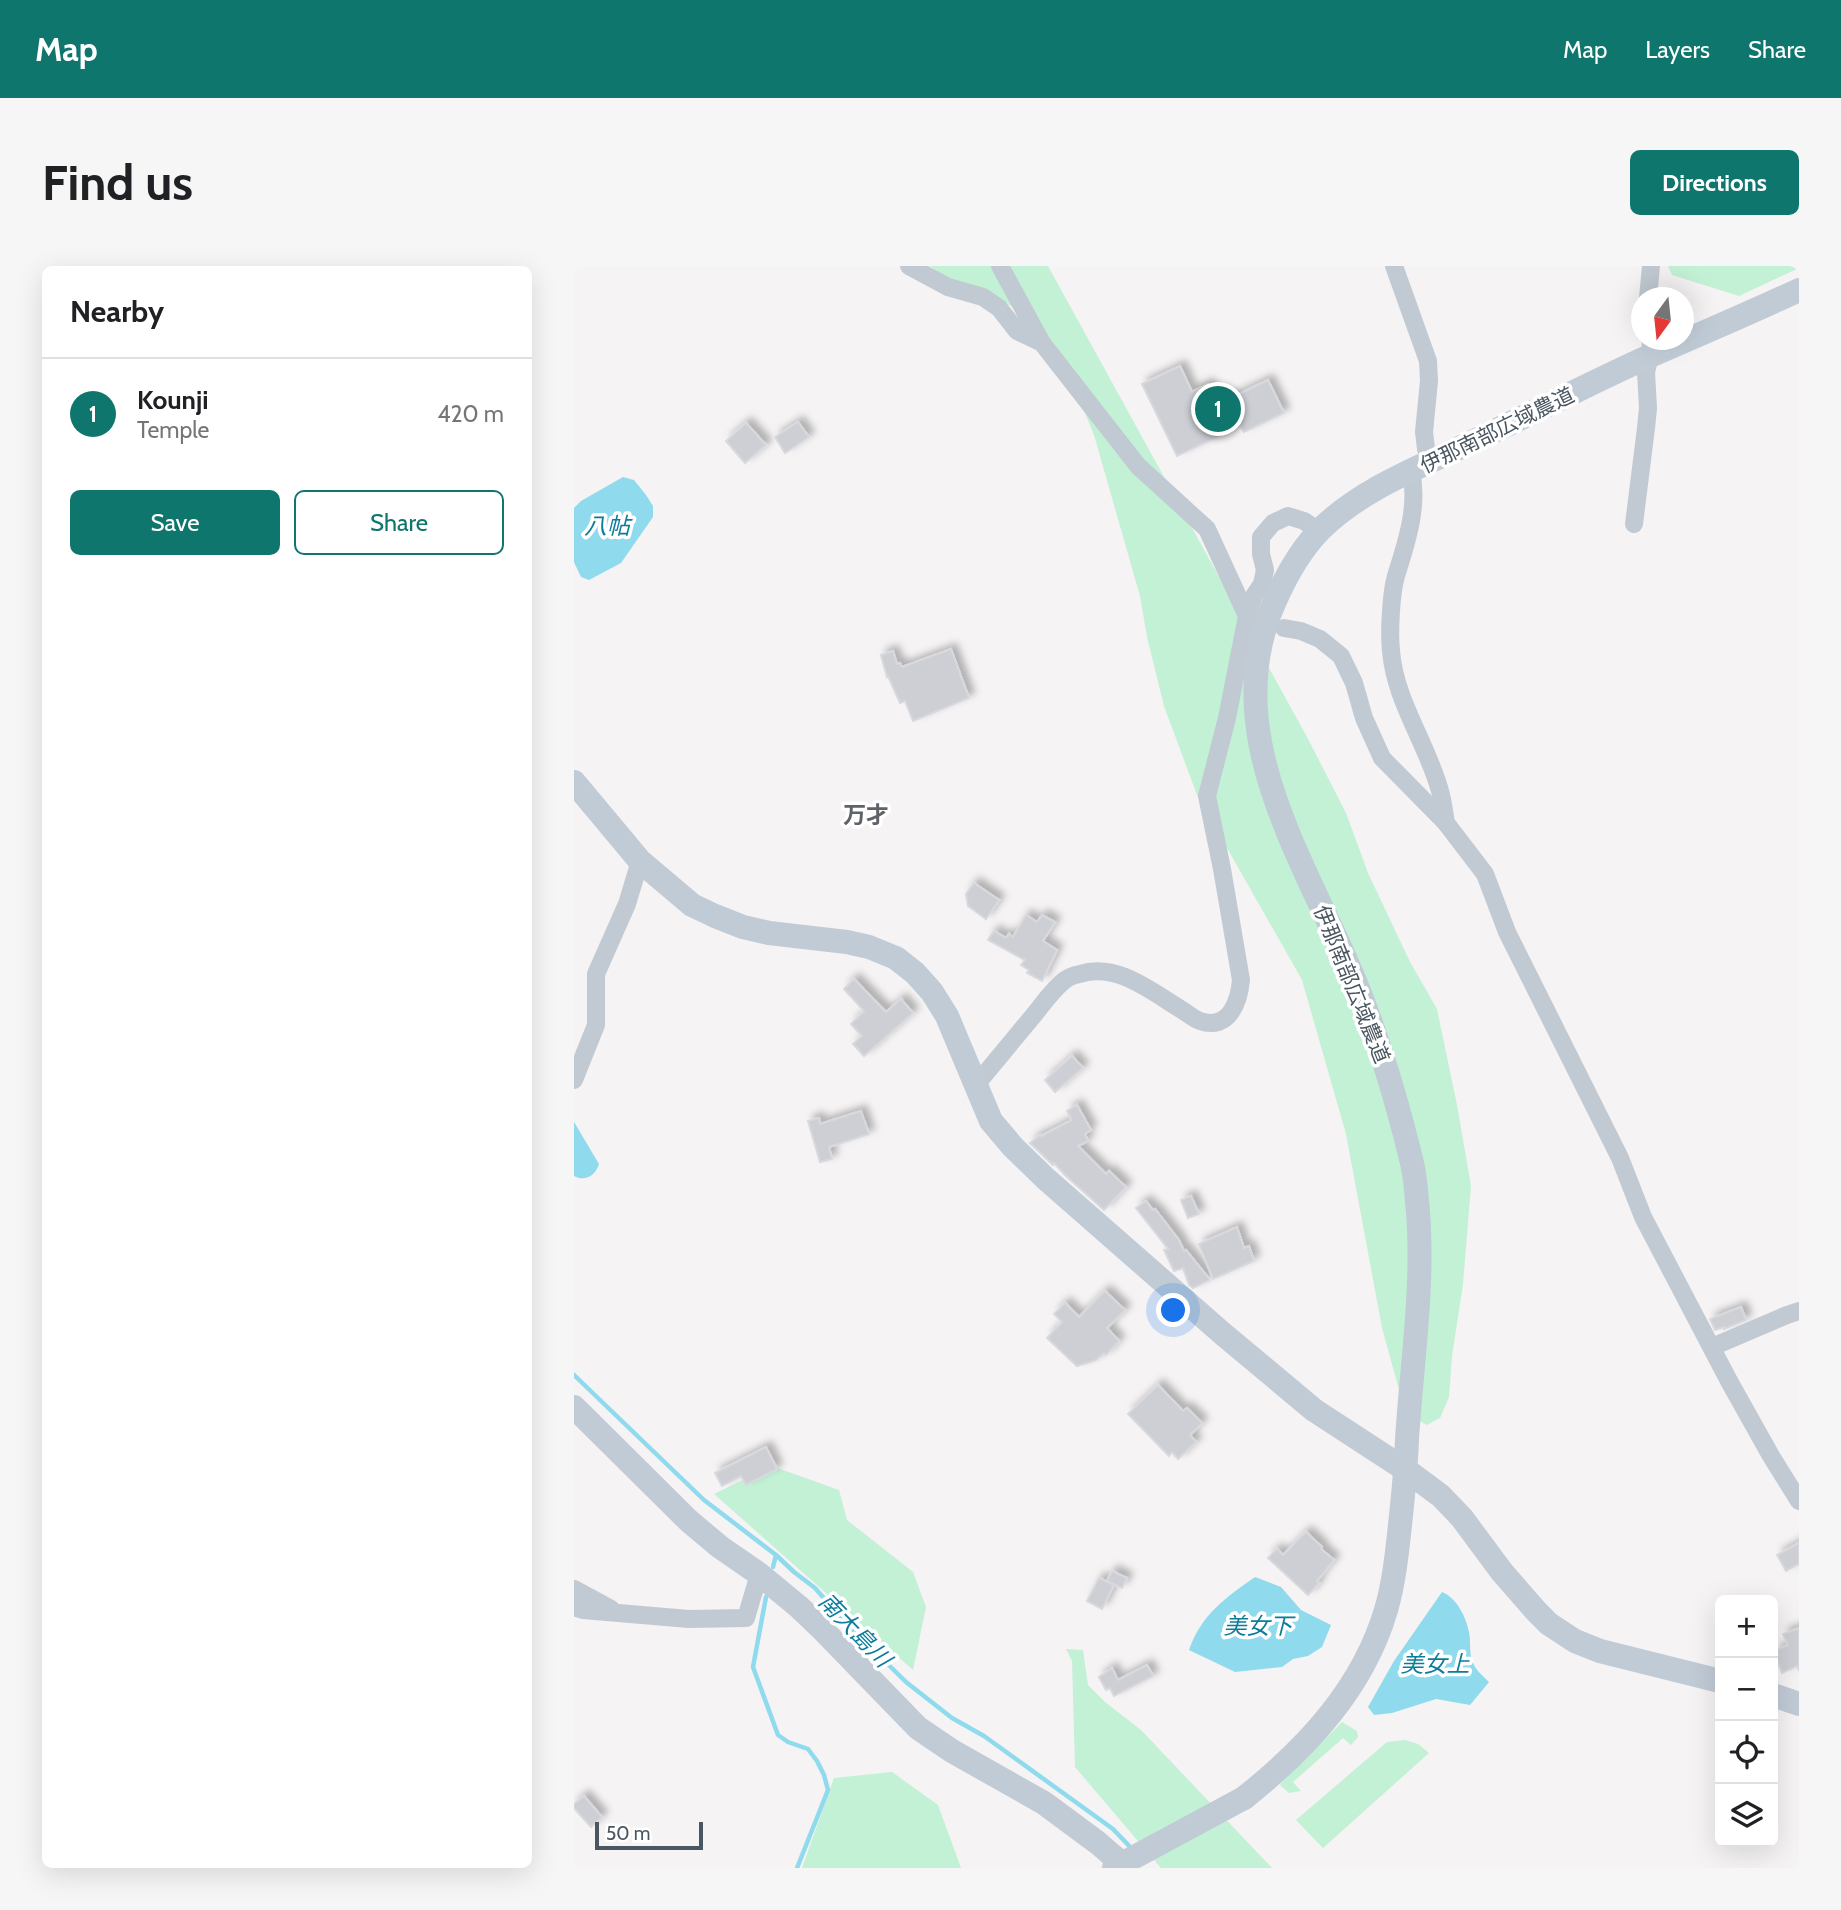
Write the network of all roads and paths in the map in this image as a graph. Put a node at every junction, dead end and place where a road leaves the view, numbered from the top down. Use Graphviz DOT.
graph roads {
  1 [pos="909,266"];
  2 [pos="1000,266"];
  3 [pos="1394,266"];
  4 [pos="1650,266"];
  5 [pos="1649,287"];
  6 [pos="1799,290"];
  7 [pos="1694,336"];
  8 [pos="1042,342"];
  9 [pos="1646,350"];
  10 [pos="1650,350"];
  11 [pos="1422,467"];
  12 [pos="1634,524"];
  13 [pos="1319,531"];
  14 [pos="1251,617"];
  15 [pos="1284,628"];
  16 [pos="574,782"];
  17 [pos="1446,822"];
  18 [pos="640,861"];
  19 [pos="574,1080"];
  20 [pos="975,1086"];
  21 [pos="1799,1311"];
  22 [pos="1712,1347"];
  23 [pos="574,1407"];
  24 [pos="1406,1470"];
  25 [pos="1799,1501"];
  26 [pos="759,1574"];
  27 [pos="574,1589"];
  28 [pos="574,1607"];
  29 [pos="614,1611"];
  30 [pos="1715,1680"];
  31 [pos="1778,1697"];
  32 [pos="1799,1704"];
  33 [pos="1114,1868"];
  34 [pos="1127,1868"];
  1 -- 8 [label="street"];
  2 -- 8 [label="street"];
  3 -- 11 [label="street"];
  4 -- 5 [label="street"];
  6 -- 7 [label="street, 伊那南部広域農道"];
  8 -- 14 [label="street"];
  9 -- 11 [label="street, 伊那南部広域農道"];
  10 -- 12 [label="street"];
  11 -- 13 [label="street, 伊那南部広域農道"];
  11 -- 17 [label="street"];
  13 -- 14 [label="street"];
  13 -- 24 [label="street, 伊那南部広域農道"];
  14 -- 20 [label="street"];
  15 -- 17 [label="street"];
  16 -- 18 [label="street"];
  17 -- 22 [label="street"];
  18 -- 19 [label="street"];
  18 -- 20 [label="street"];
  20 -- 24 [label="street"];
  21 -- 22 [label="street"];
  22 -- 25 [label="street"];
  23 -- 26 [label="street"];
  24 -- 30 [label="street"];
  24 -- 33 [label="street, 伊那南部広域農道, bridge"];
  26 -- 29 [label="street"];
  26 -- 34 [label="street"];
  27 -- 29 [label="street"];
  28 -- 29 [label="street"];
  31 -- 32 [label="street"];
}
